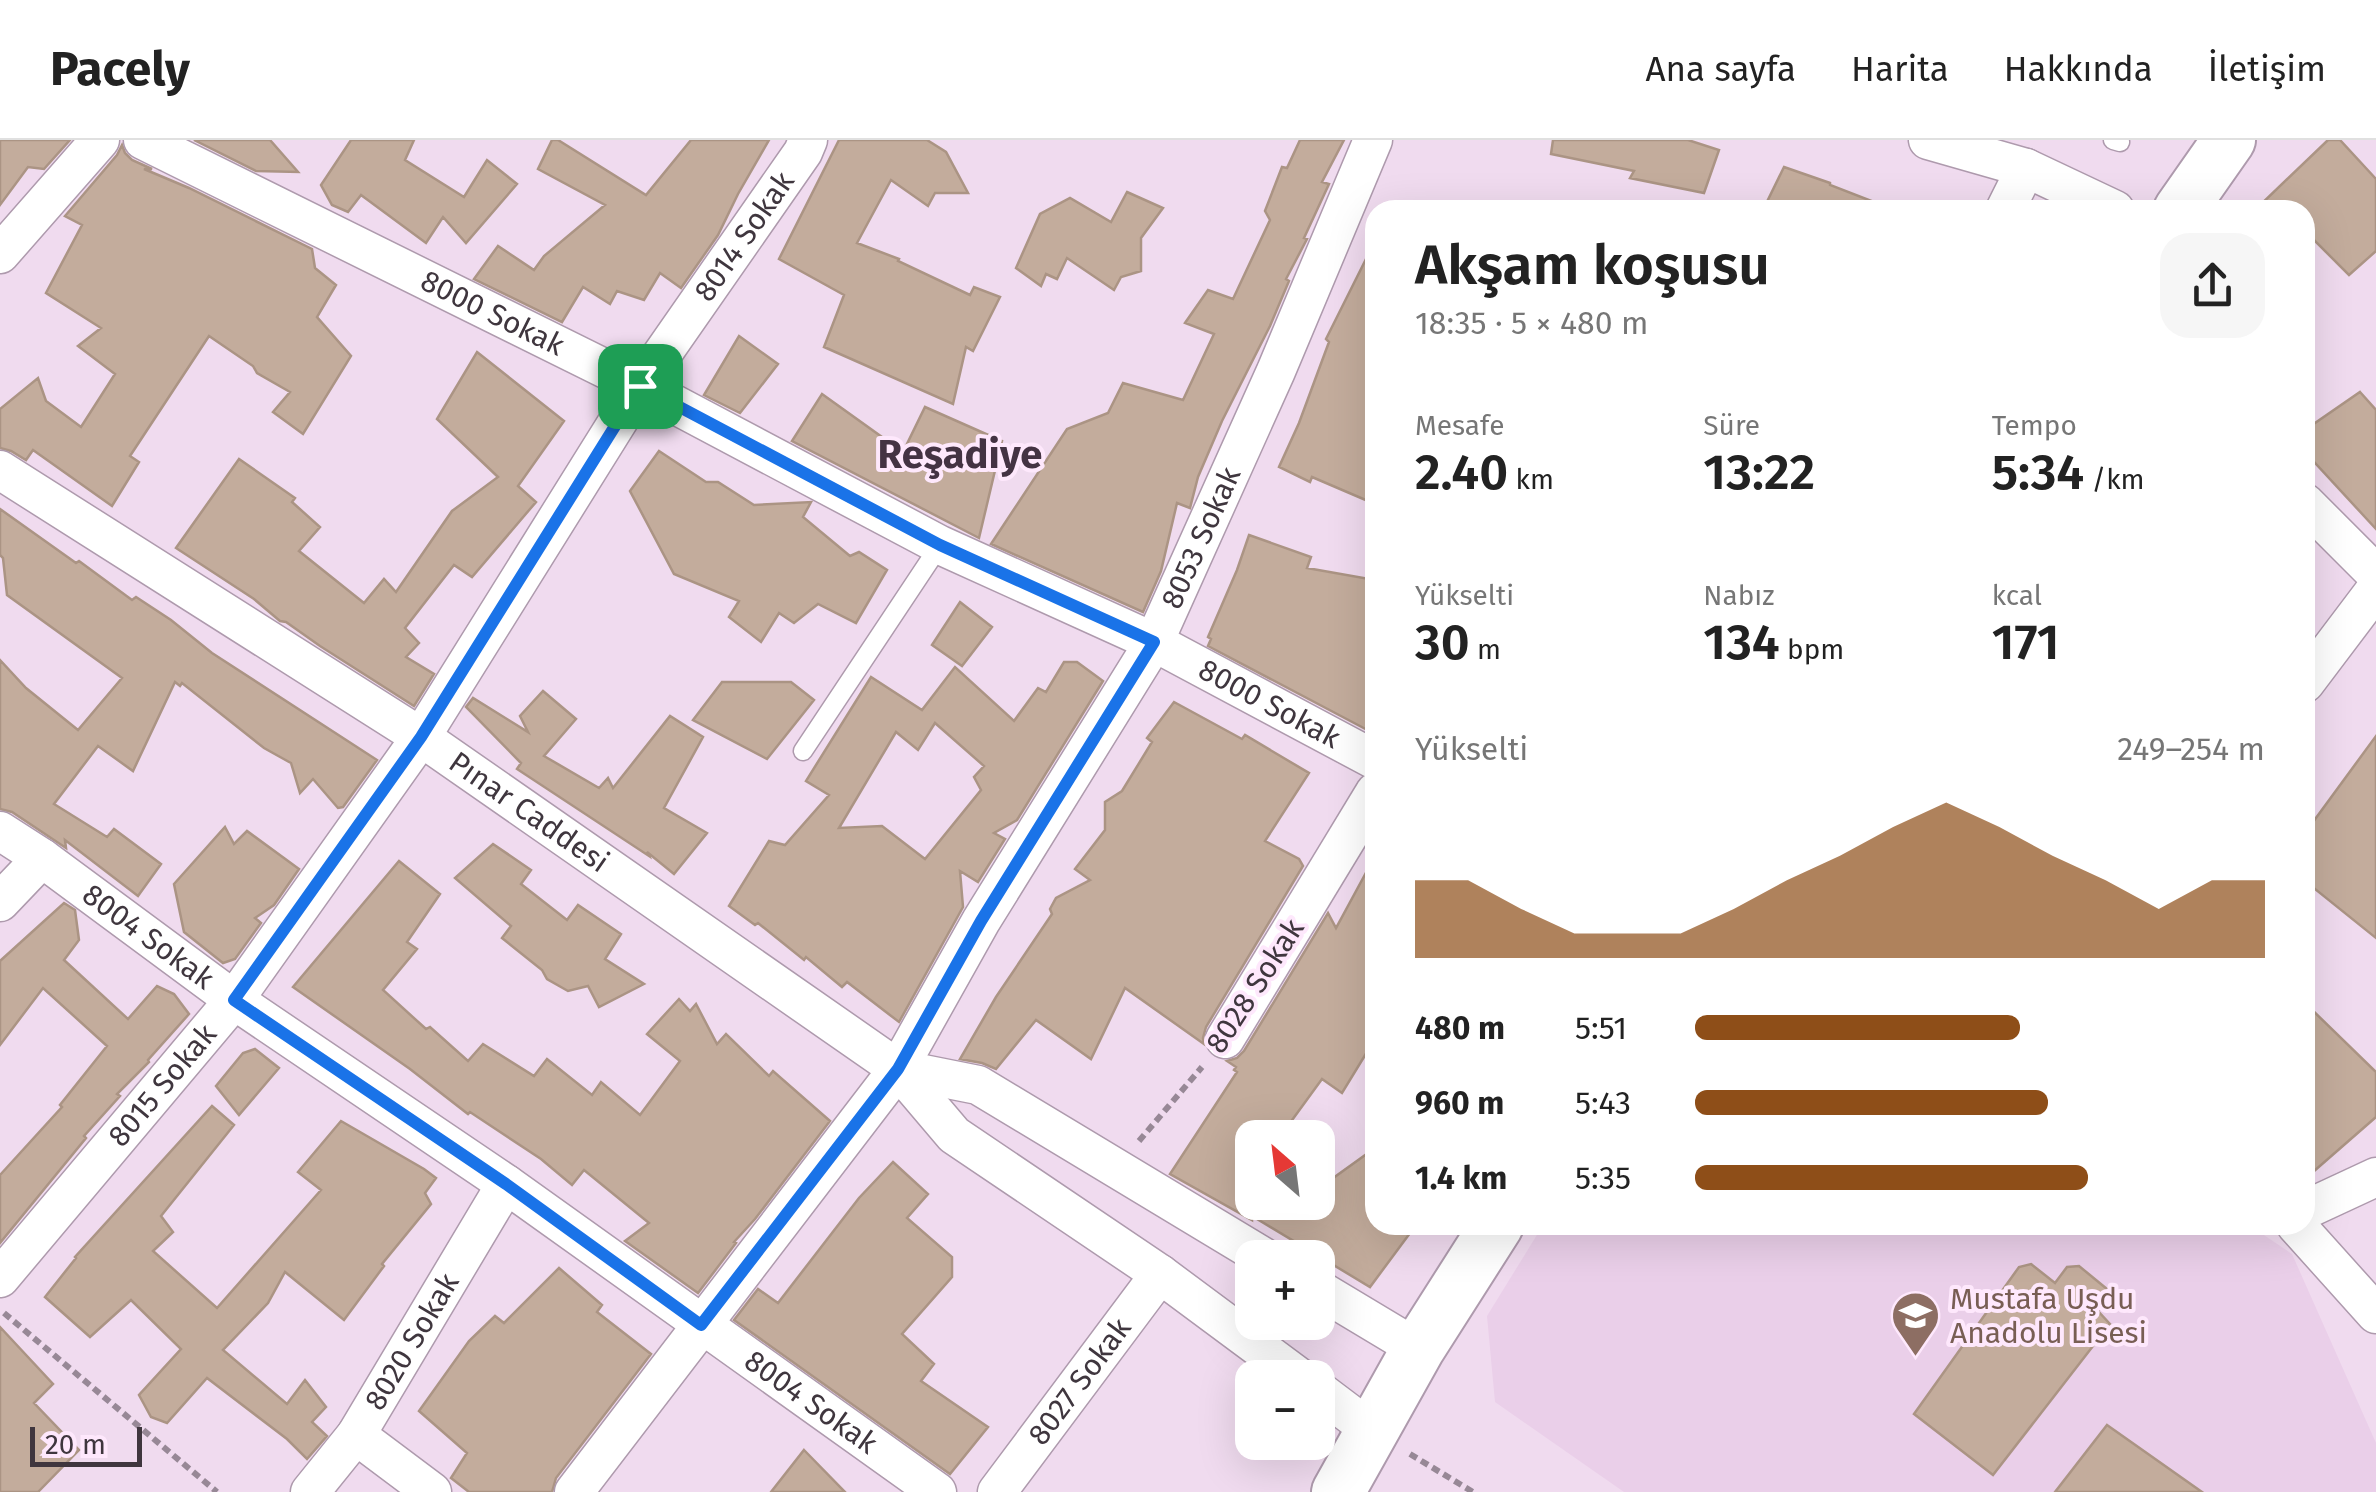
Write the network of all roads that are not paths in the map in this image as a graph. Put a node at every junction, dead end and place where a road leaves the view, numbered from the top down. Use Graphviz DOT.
graph roads {
  1 [pos="100,140"];
  2 [pos="142,140"];
  3 [pos="808,140"];
  4 [pos="1373,140"];
  5 [pos="1928,140"];
  6 [pos="2230,140"];
  7 [pos="2026,168"];
  8 [pos="2010,200"];
  9 [pos="2094,200"];
  10 [pos="2187,200"];
  11 [pos="0,254"];
  12 [pos="640,386"];
  13 [pos="0,470"];
  14 [pos="2315,513"];
  15 [pos="940,545"];
  16 [pos="2376,574"];
  17 [pos="2376,589"];
  18 [pos="1154,642"];
  19 [pos="2315,670"];
  20 [pos="421,737"];
  21 [pos="804,751"];
  22 [pos="1365,755"];
  23 [pos="1365,809"];
  24 [pos="0,832"];
  25 [pos="42,858"];
  26 [pos="0,902"];
  27 [pos="234,1000"];
  28 [pos="1226,1039"];
  29 [pos="898,1069"];
  30 [pos="2376,1177"];
  31 [pos="506,1184"];
  32 [pos="2315,1205"];
  33 [pos="1491,1235"];
  34 [pos="2305,1235"];
  35 [pos="1235,1240"];
  36 [pos="1160,1274"];
  37 [pos="0,1278"];
  38 [pos="1335,1299"];
  39 [pos="2376,1314"];
  40 [pos="701,1325"];
  41 [pos="1418,1350"];
  42 [pos="1276,1360"];
  43 [pos="1335,1403"];
  44 [pos="1371,1430"];
  45 [pos="356,1435"];
  46 [pos="310,1492"];
  47 [pos="432,1492"];
  48 [pos="574,1492"];
  49 [pos="938,1492"];
  50 [pos="997,1492"];
  51 [pos="1338,1492"];
  1 -- 11 [label="street"];
  2 -- 12 [label="street, 8000 Sokak"];
  3 -- 12 [label="street, 8014 Sokak"];
  4 -- 18 [label="street, 8053 Sokak"];
  5 -- 7 [label="street"];
  6 -- 10 [label="main road"];
  7 -- 8 [label="street"];
  7 -- 9 [label="street"];
  12 -- 15 [label="street, 8000 Sokak"];
  12 -- 20 [label="street, 8014 Sokak"];
  13 -- 20 [label="street, Pınar Caddesi"];
  14 -- 16 [label="street"];
  15 -- 18 [label="street, 8000 Sokak"];
  15 -- 21 [label="lane"];
  17 -- 19 [label="street"];
  18 -- 22 [label="street, 8000 Sokak"];
  18 -- 29 [label="street, 8053 Sokak"];
  20 -- 27 [label="street, 8015 Sokak"];
  20 -- 29 [label="street, Pınar Caddesi"];
  23 -- 28 [label="street, 8028 Sokak"];
  24 -- 25 [label="street, 8004 Sokak"];
  25 -- 26 [label="street"];
  25 -- 27 [label="street, 8004 Sokak"];
  27 -- 31 [label="street, 8004 Sokak"];
  27 -- 37 [label="street, 8015 Sokak"];
  29 -- 35 [label="street, Pınar Caddesi"];
  29 -- 36 [label="street, Pınar Caddesi"];
  29 -- 40 [label="street, 8053 Sokak"];
  30 -- 32 [label="street"];
  31 -- 40 [label="street, 8004 Sokak"];
  31 -- 45 [label="street, 8020 Sokak"];
  33 -- 41 [label="main road"];
  34 -- 39 [label="street"];
  36 -- 42 [label="street, Pınar Caddesi"];
  36 -- 50 [label="street, 8027 Sokak"];
  38 -- 41 [label="street"];
  40 -- 48 [label="street, 8053 Sokak"];
  40 -- 49 [label="street, 8004 Sokak"];
  41 -- 44 [label="main road"];
  43 -- 44 [label="street"];
  44 -- 51 [label="main road"];
  45 -- 46 [label="street, 8020 Sokak"];
  45 -- 47 [label="street"];
}
